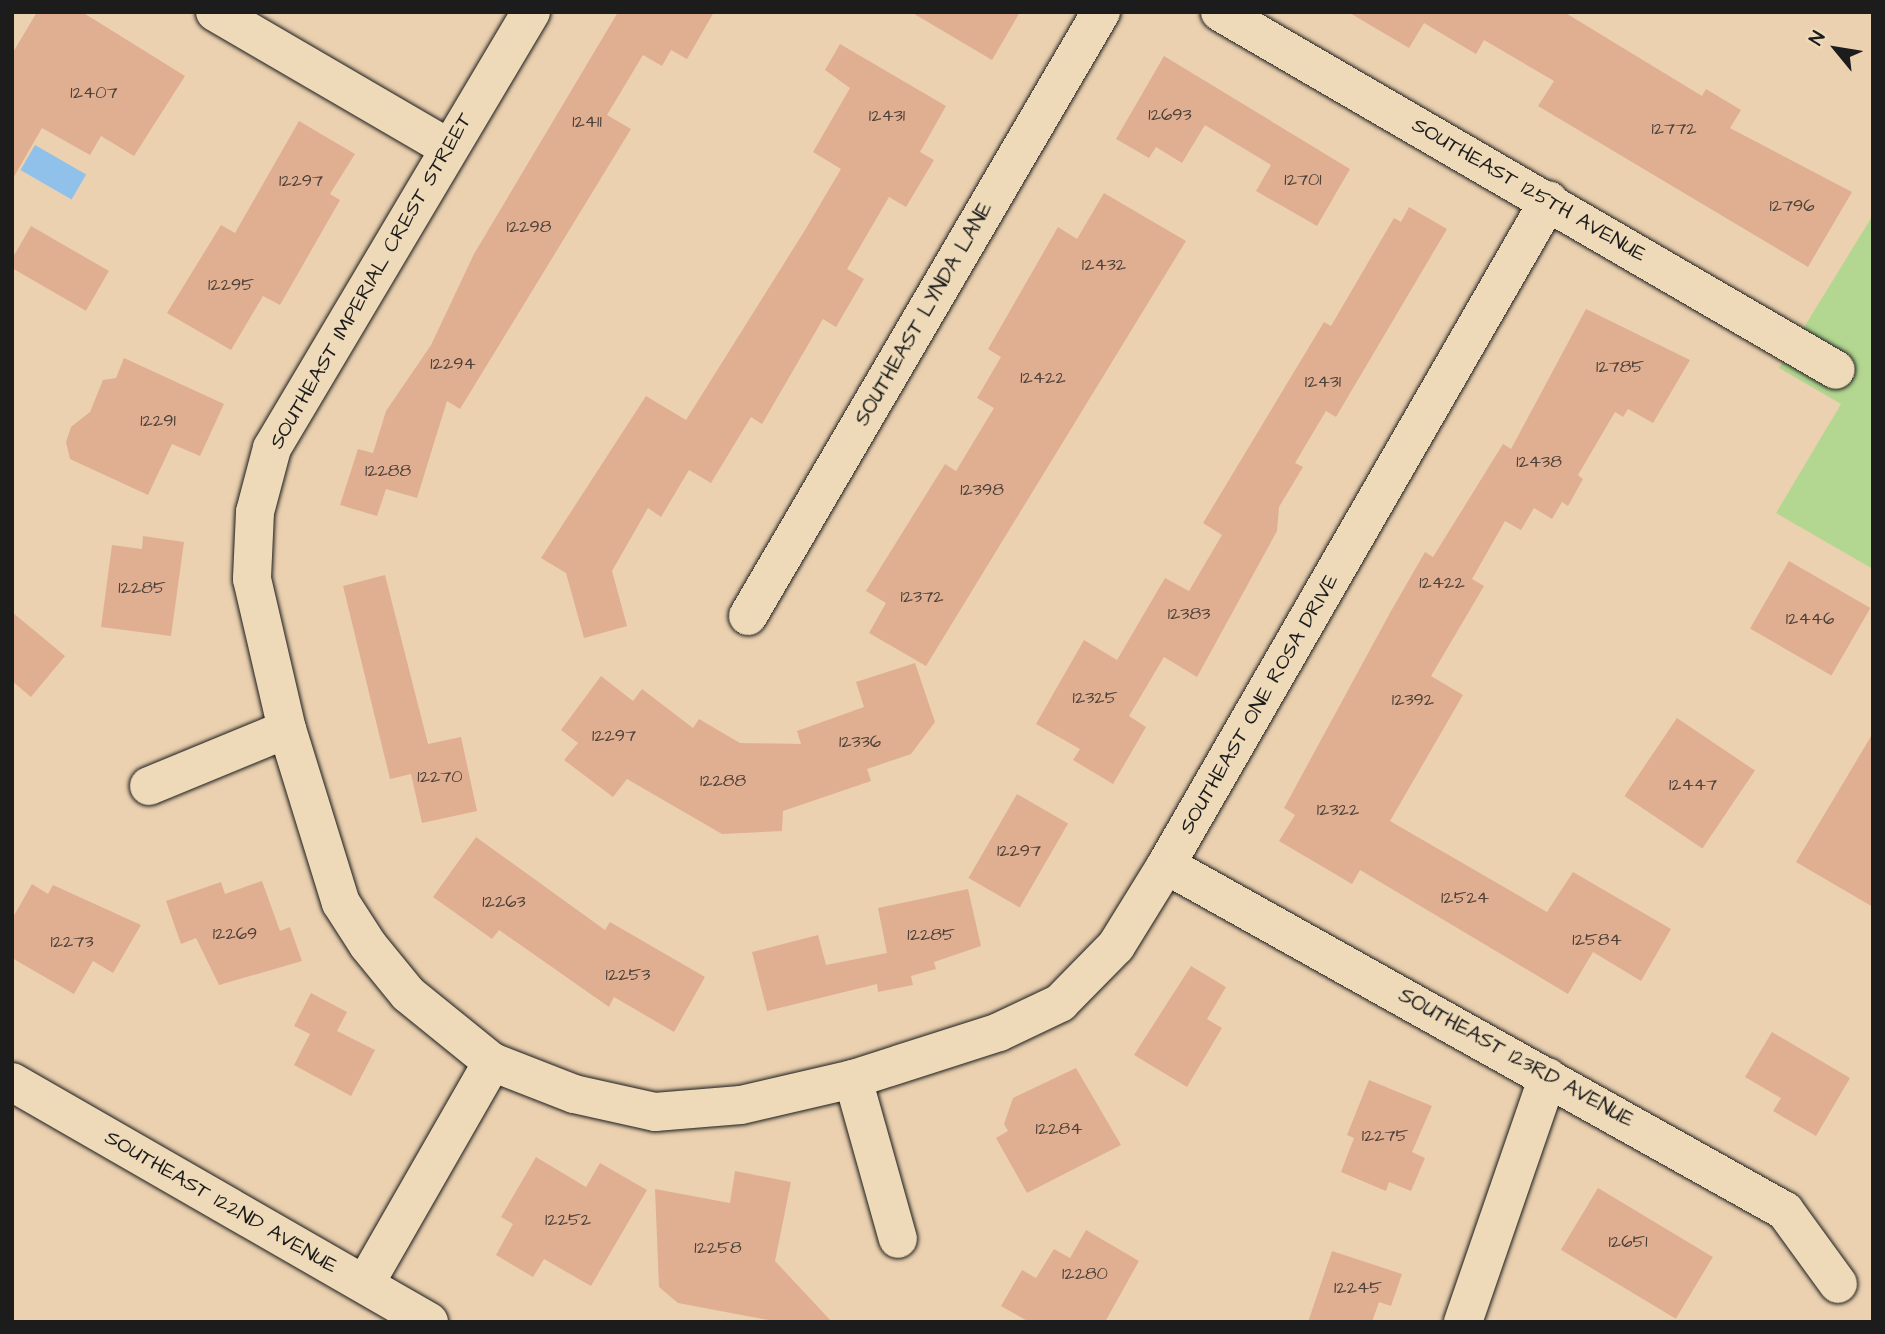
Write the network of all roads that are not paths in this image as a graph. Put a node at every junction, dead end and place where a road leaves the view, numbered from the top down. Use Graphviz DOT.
graph roads {
  1 [pos="215,12"];
  2 [pos="531,12"];
  3 [pos="1101,12"];
  4 [pos="1220,12"];
  5 [pos="447,147"];
  6 [pos="1549,200"];
  7 [pos="1836,370"];
  8 [pos="748,616"];
  9 [pos="287,729"];
  10 [pos="149,786"];
  11 [pos="1166,865"];
  12 [pos="492,1062"];
  13 [pos="1548,1077"];
  14 [pos="853,1079"];
  15 [pos="12,1082"];
  16 [pos="898,1239"];
  17 [pos="365,1284"];
  18 [pos="1838,1284"];
  19 [pos="429,1322"];
  20 [pos="1463,1322"];
  1 -- 5 [label="street"];
  2 -- 5 [label="street, SOUTHEAST IMPERIAL CREST STREET"];
  3 -- 8 [label="street, SOUTHEAST LYNDA LANE"];
  4 -- 6 [label="street, SOUTHEAST 125TH AVENUE"];
  5 -- 9 [label="street, SOUTHEAST IMPERIAL CREST STREET"];
  6 -- 7 [label="street, SOUTHEAST 125TH AVENUE"];
  6 -- 11 [label="street, SOUTHEAST ONE ROSA DRIVE"];
  9 -- 10 [label="street"];
  9 -- 12 [label="street, SOUTHEAST IMPERIAL CREST STREET"];
  11 -- 13 [label="street, SOUTHEAST 123RD AVENUE"];
  11 -- 14 [label="street, SOUTHEAST ONE ROSA DRIVE"];
  12 -- 14 [label="street, SOUTHEAST ONE ROSA DRIVE"];
  12 -- 17 [label="street"];
  13 -- 18 [label="street, SOUTHEAST 123RD AVENUE"];
  13 -- 20 [label="street"];
  14 -- 16 [label="street"];
  15 -- 17 [label="street, SOUTHEAST 122ND AVENUE"];
  17 -- 19 [label="street, SOUTHEAST 122ND AVENUE"];
}
